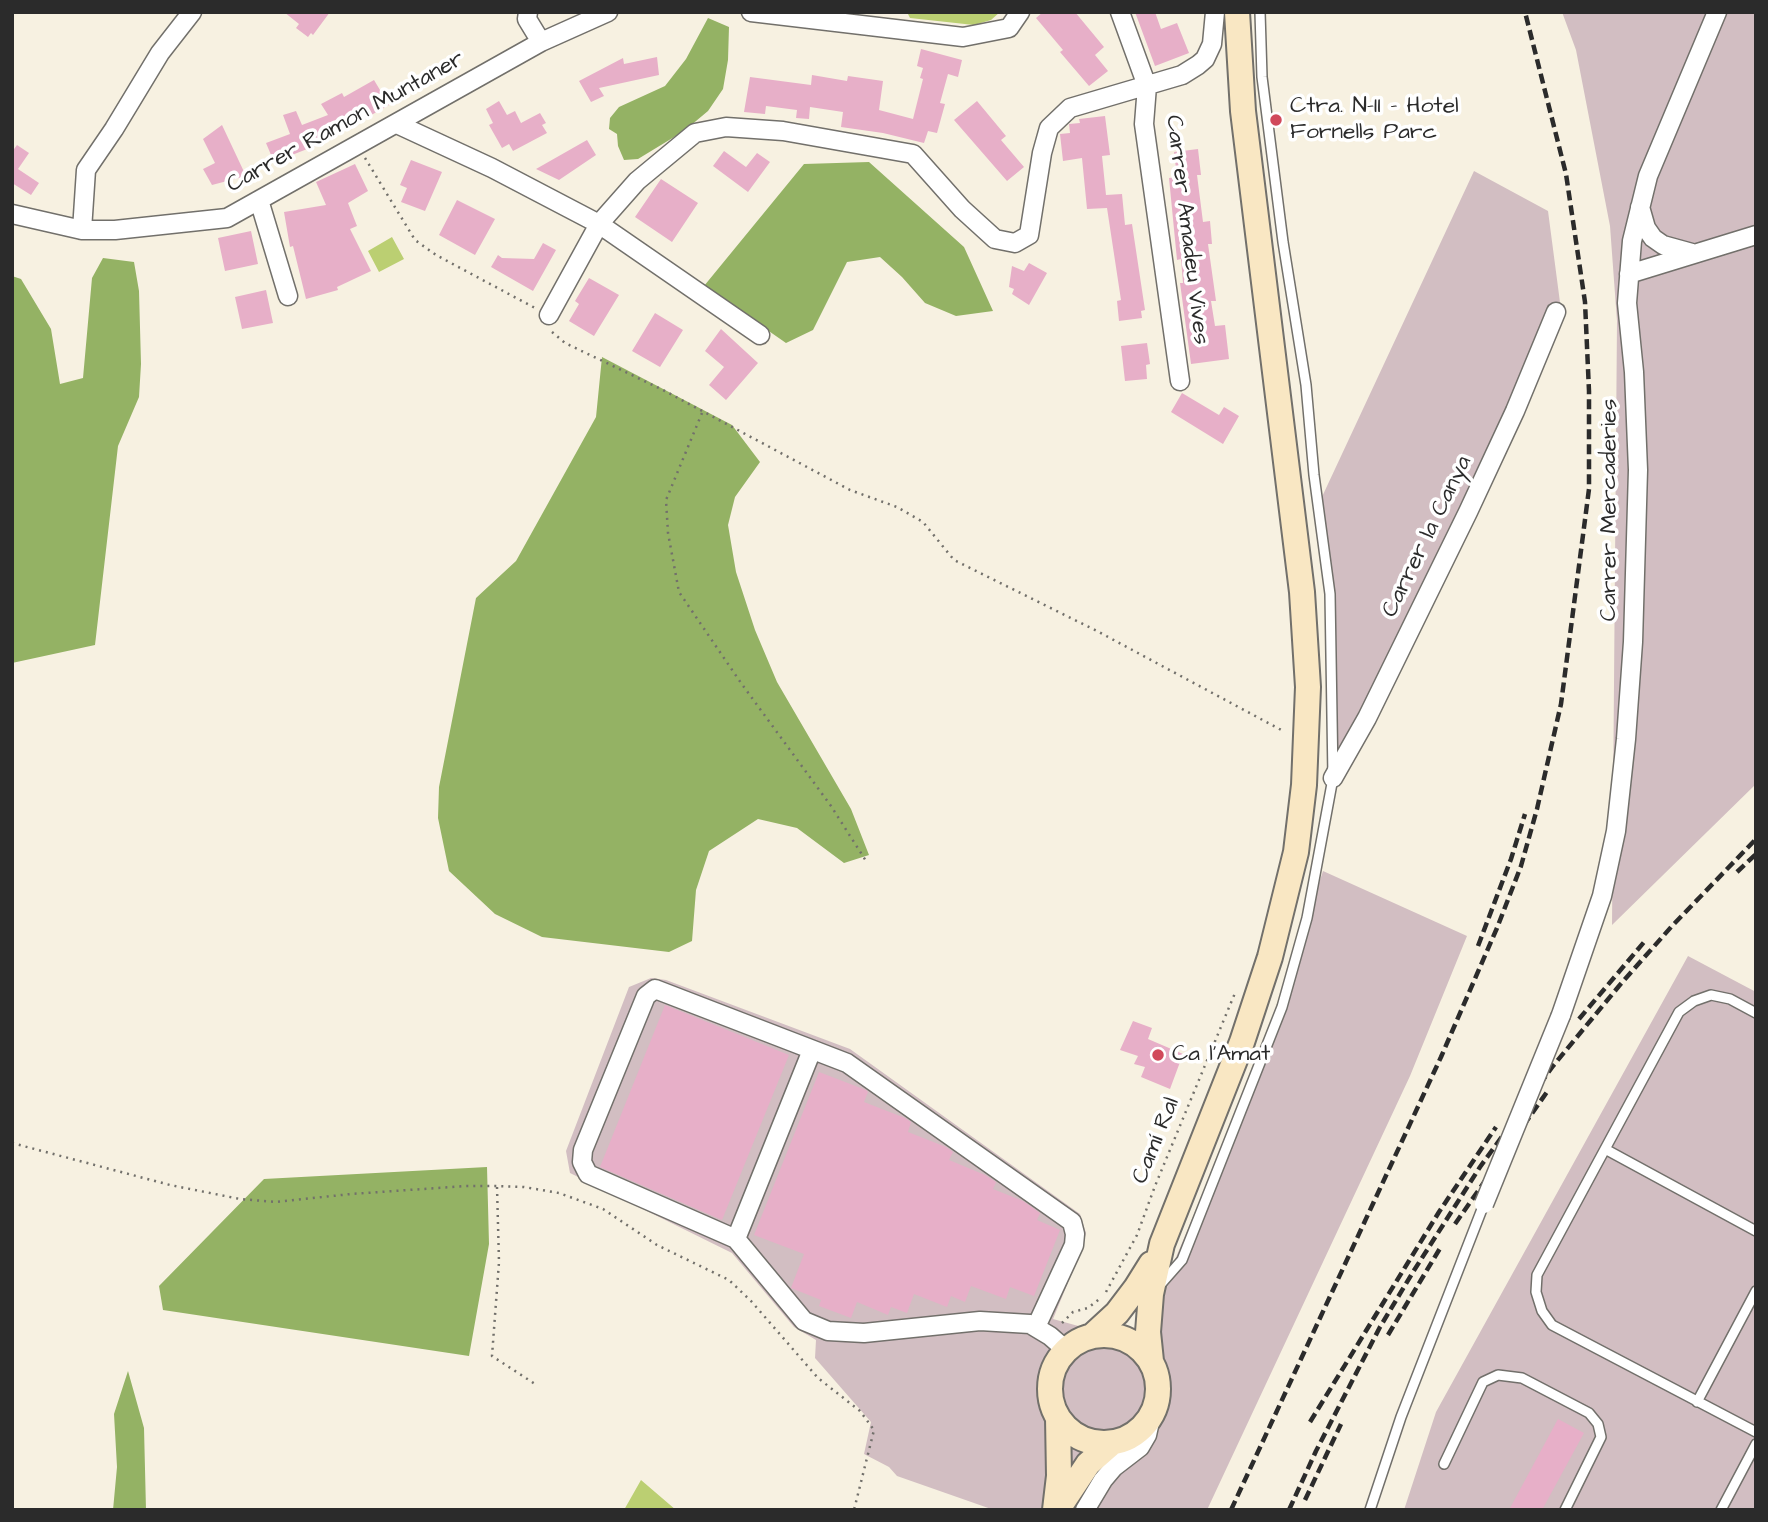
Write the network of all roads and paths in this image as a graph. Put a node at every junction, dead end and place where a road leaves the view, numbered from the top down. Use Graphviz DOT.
graph roads {
  1 [pos="192,12"];
  2 [pos="528,12"];
  3 [pos="608,12"];
  4 [pos="751,12"];
  5 [pos="1020,12"];
  6 [pos="1120,12"];
  7 [pos="1214,12"];
  8 [pos="1237,12"];
  9 [pos="1260,12"];
  10 [pos="1717,12"];
  11 [pos="896,21"];
  12 [pos="541,42"];
  13 [pos="1147,86"];
  14 [pos="397,124"];
  15 [pos="358,146"];
  16 [pos="259,200"];
  17 [pos="1639,205"];
  18 [pos="12,214"];
  19 [pos="599,224"];
  20 [pos="82,230"];
  21 [pos="1756,235"];
  22 [pos="1692,253"];
  23 [pos="1629,274"];
  24 [pos="288,296"];
  25 [pos="1556,312"];
  26 [pos="548,315"];
  27 [pos="760,335"];
  28 [pos="1180,381"];
  29 [pos="703,412"];
  30 [pos="1307,734"];
  31 [pos="1333,778"];
  32 [pos="866,860"];
  33 [pos="1239,984"];
  34 [pos="1756,1013"];
  35 [pos="812,1050"];
  36 [pos="12,1143"];
  37 [pos="1605,1149"];
  38 [pos="497,1186"];
  39 [pos="1484,1204"];
  40 [pos="1756,1231"];
  41 [pos="736,1238"];
  42 [pos="1162,1244"];
  43 [pos="1756,1291"];
  44 [pos="1151,1294"];
  45 [pos="1092,1336"];
  46 [pos="1051,1338"];
  47 [pos="1150,1361"];
  48 [pos="535,1384"];
  49 [pos="1697,1402"];
  50 [pos="1151,1417"];
  51 [pos="1058,1418"];
  52 [pos="1756,1432"];
  53 [pos="1112,1443"];
  54 [pos="1756,1444"];
  55 [pos="1444,1464"];
  56 [pos="854,1510"];
  57 [pos="1056,1510"];
  58 [pos="1085,1510"];
  59 [pos="1370,1510"];
  60 [pos="1565,1510"];
  61 [pos="1721,1510"];
  1 -- 20 [label="street"];
  2 -- 12 [label="street"];
  3 -- 12 [label="street, Carrer Ramon Muntaner"];
  4 -- 11 [label="street"];
  5 -- 11 [label="street"];
  6 -- 13 [label="street"];
  7 -- 13 [label="street"];
  8 -- 30 [label="main road"];
  9 -- 31 [label="lane"];
  10 -- 17 [label="street, Carrer Mercaderies"];
  12 -- 14 [label="street, Carrer Ramon Muntaner"];
  13 -- 19 [label="street"];
  13 -- 28 [label="street, Carrer Amadeu Vives"];
  14 -- 15 [label="street, Carrer Ramon Muntaner"];
  14 -- 19 [label="street"];
  15 -- 16 [label="street, Carrer Ramon Muntaner"];
  15 -- 26 [label="path"];
  16 -- 20 [label="street, Carrer Ramon Muntaner"];
  16 -- 24 [label="street"];
  17 -- 22 [label="street"];
  17 -- 23 [label="street, Carrer Mercaderies"];
  18 -- 20 [label="street, Carrer Ramon Muntaner"];
  19 -- 26 [label="street"];
  19 -- 27 [label="street"];
  21 -- 22 [label="street"];
  22 -- 23 [label="street"];
  23 -- 39 [label="street, Carrer Mercaderies, bridge"];
  25 -- 31 [label="street, Carrer la Canya"];
  26 -- 29 [label="path"];
  29 -- 30 [label="path"];
  29 -- 32 [label="path"];
  30 -- 42 [label="main road"];
  31 -- 44 [label="lane"];
  33 -- 46 [label="path, Camí Ral"];
  34 -- 37 [label="lane"];
  35 -- 41 [label="street"];
  35 -- 41 [label="street"];
  35 -- 46 [label="street"];
  36 -- 38 [label="path"];
  37 -- 40 [label="lane"];
  37 -- 49 [label="lane"];
  38 -- 48 [label="path"];
  38 -- 56 [label="path"];
  39 -- 59 [label="lane"];
  41 -- 46 [label="street"];
  42 -- 44 [label="main road"];
  42 -- 45 [label="main road"];
  43 -- 49 [label="lane"];
  44 -- 47 [label="main road"];
  45 -- 46 [label="main road"];
  45 -- 47 [label="main road"];
  46 -- 51 [label="main road"];
  47 -- 50 [label="main road"];
  49 -- 52 [label="lane"];
  50 -- 53 [label="main road"];
  50 -- 58 [label="street"];
  51 -- 53 [label="main road"];
  51 -- 57 [label="main road"];
  53 -- 57 [label="main road"];
  54 -- 61 [label="lane"];
  55 -- 60 [label="lane"];
}
